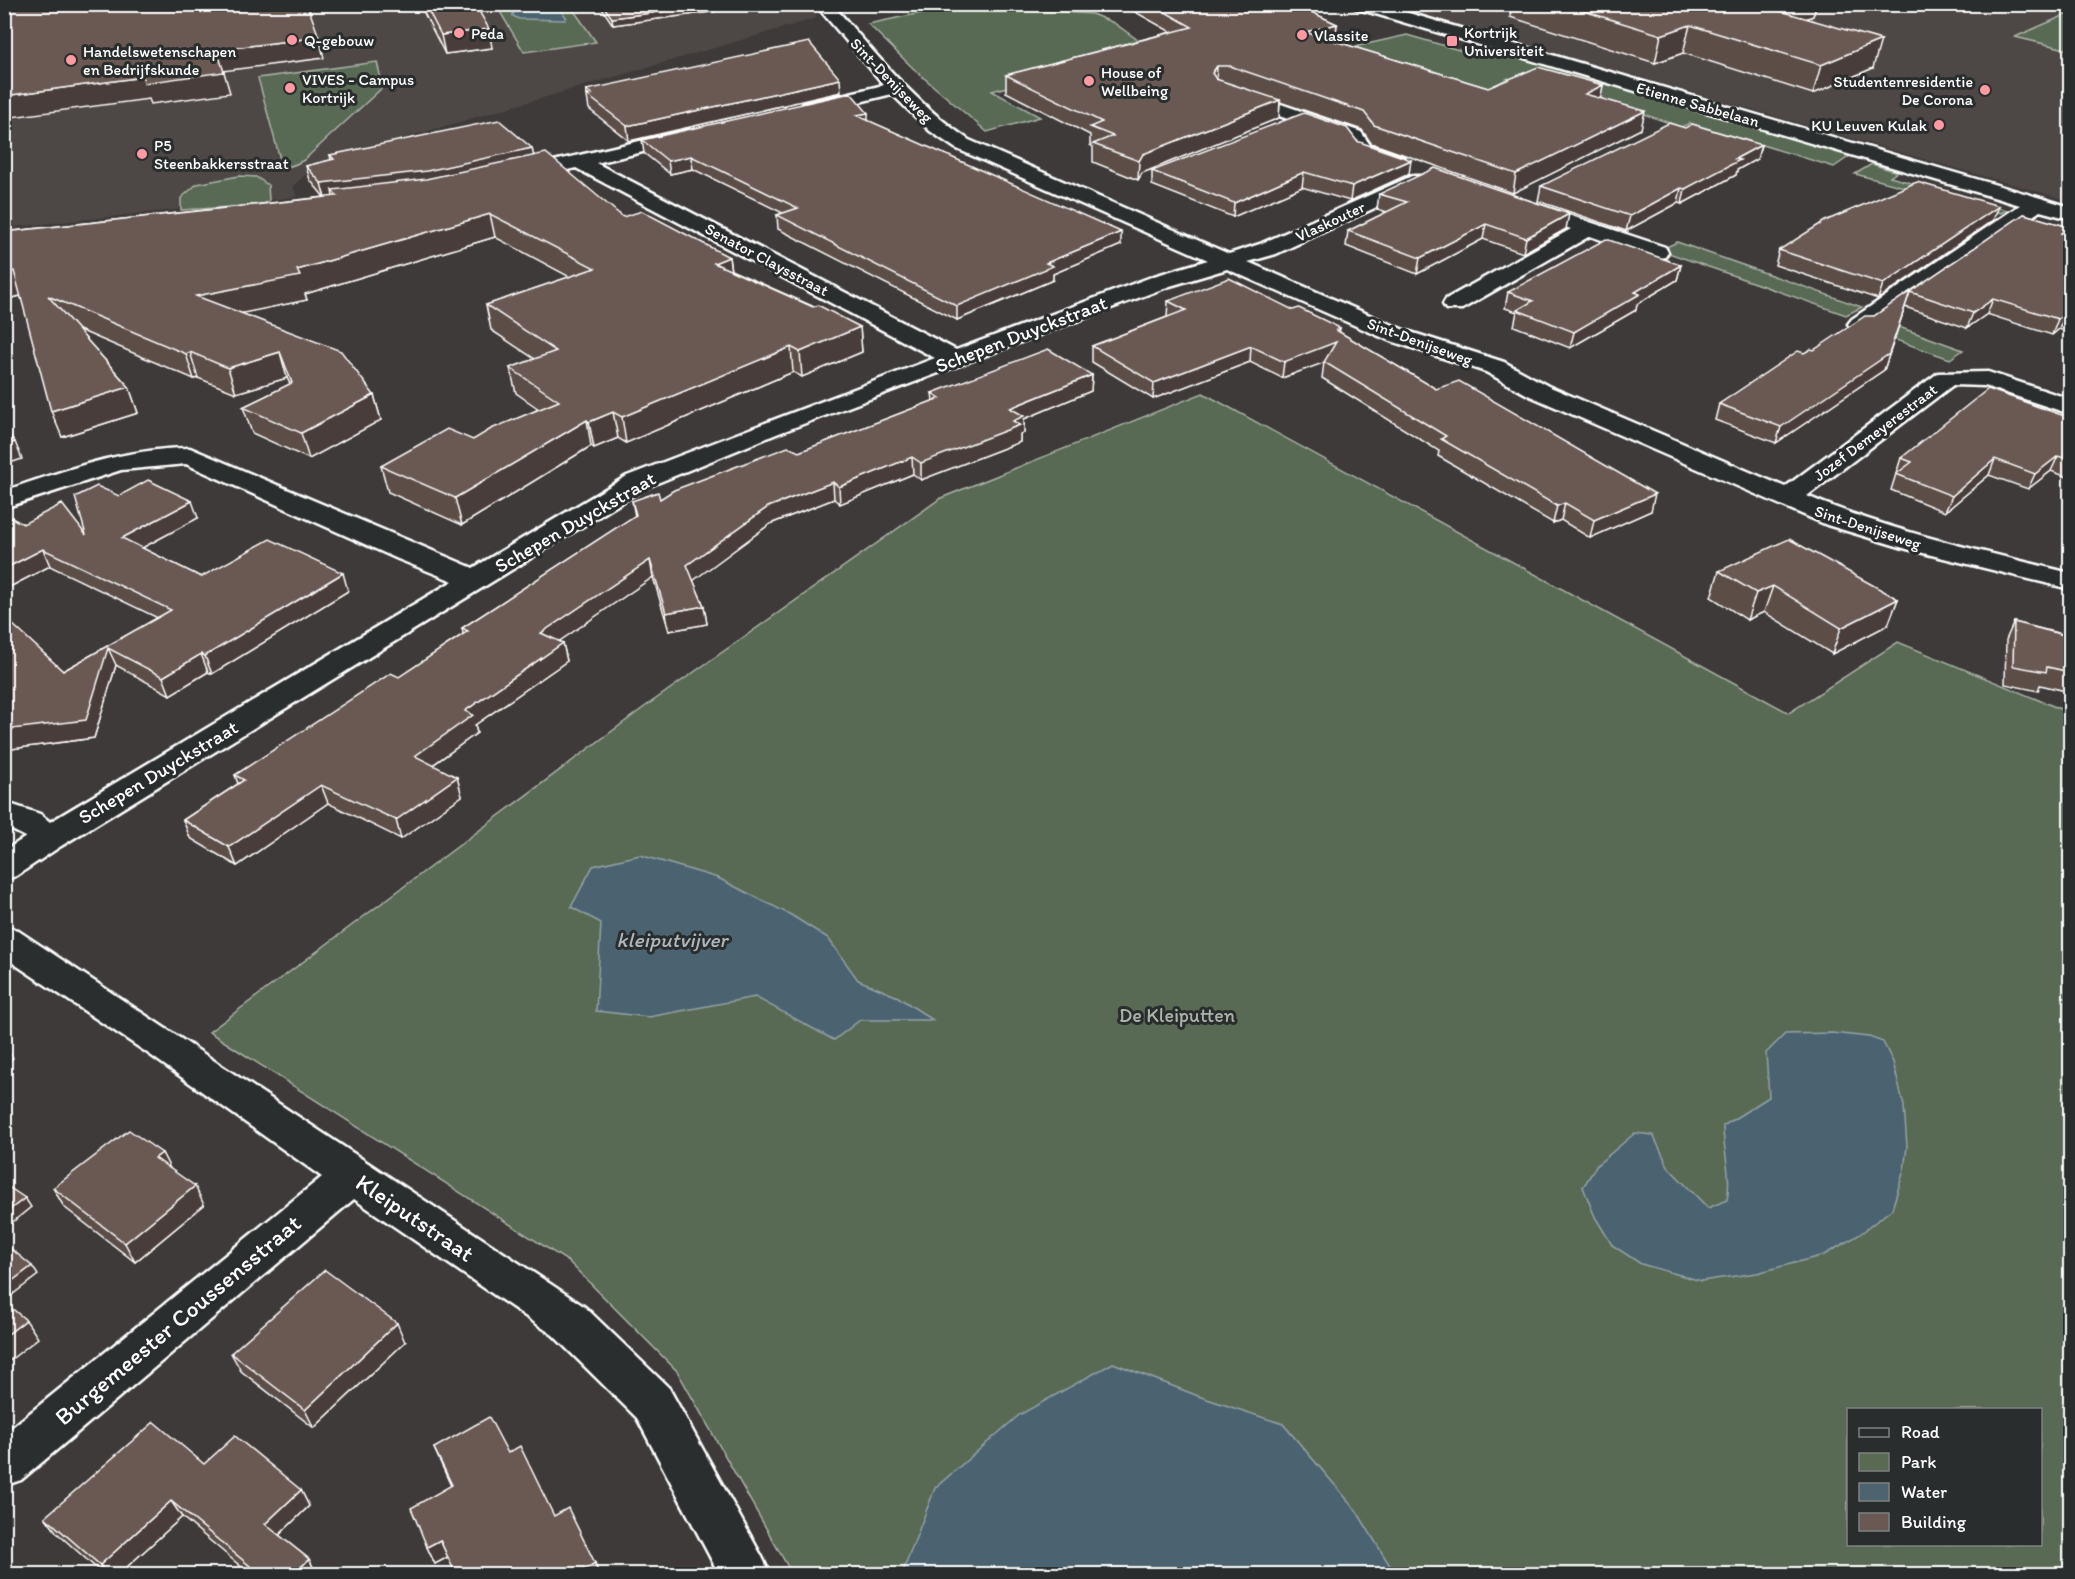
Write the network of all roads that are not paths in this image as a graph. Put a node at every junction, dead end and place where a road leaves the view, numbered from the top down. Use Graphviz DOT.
graph roads {
  1 [pos="823,4"];
  2 [pos="1358,4"];
  3 [pos="896,88"];
  4 [pos="1222,90"];
  5 [pos="794,111"];
  6 [pos="1302,118"];
  7 [pos="1280,126"];
  8 [pos="703,132"];
  9 [pos="578,160"];
  10 [pos="498,179"];
  11 [pos="1533,192"];
  12 [pos="2037,203"];
  13 [pos="2070,213"];
  14 [pos="1587,229"];
  15 [pos="1657,252"];
  16 [pos="1226,262"];
  17 [pos="1454,304"];
  18 [pos="1860,324"];
  19 [pos="955,359"];
  20 [pos="2070,407"];
  21 [pos="1786,499"];
  22 [pos="4,500"];
  23 [pos="477,580"];
  24 [pos="2070,581"];
  25 [pos="4,813"];
  26 [pos="49,838"];
  27 [pos="4,868"];
  28 [pos="4,939"];
  29 [pos="352,1176"];
  30 [pos="4,1464"];
  31 [pos="745,1575"];
  1 -- 3 [label="street, Sint-Denijseweg"];
  2 -- 12 [label="street, Etienne Sabbelaan"];
  3 -- 5 [label="street"];
  3 -- 16 [label="street, Sint-Denijseweg"];
  4 -- 6 [label="street, Vlaskouter"];
  6 -- 7 [label="street"];
  6 -- 16 [label="street, Vlaskouter"];
  8 -- 9 [label="street"];
  9 -- 10 [label="street"];
  9 -- 19 [label="street, Senator Claysstraat"];
  11 -- 14 [label="street"];
  12 -- 13 [label="street, Etienne Sabbelaan"];
  12 -- 18 [label="street"];
  14 -- 15 [label="street"];
  14 -- 17 [label="street"];
  16 -- 19 [label="street, Schepen Duyckstraat"];
  16 -- 21 [label="street, Sint-Denijseweg"];
  19 -- 23 [label="street, Schepen Duyckstraat"];
  20 -- 21 [label="street, Jozef Demeyerestraat"];
  21 -- 24 [label="street, Sint-Denijseweg"];
  22 -- 23 [label="street"];
  23 -- 26 [label="street, Schepen Duyckstraat"];
  25 -- 26 [label="street"];
  26 -- 27 [label="street, Schepen Duyckstraat"];
  28 -- 29 [label="street, Kleiputstraat"];
  29 -- 30 [label="street, Burgemeester Coussensstraat"];
  29 -- 31 [label="street, Kleiputstraat"];
}
